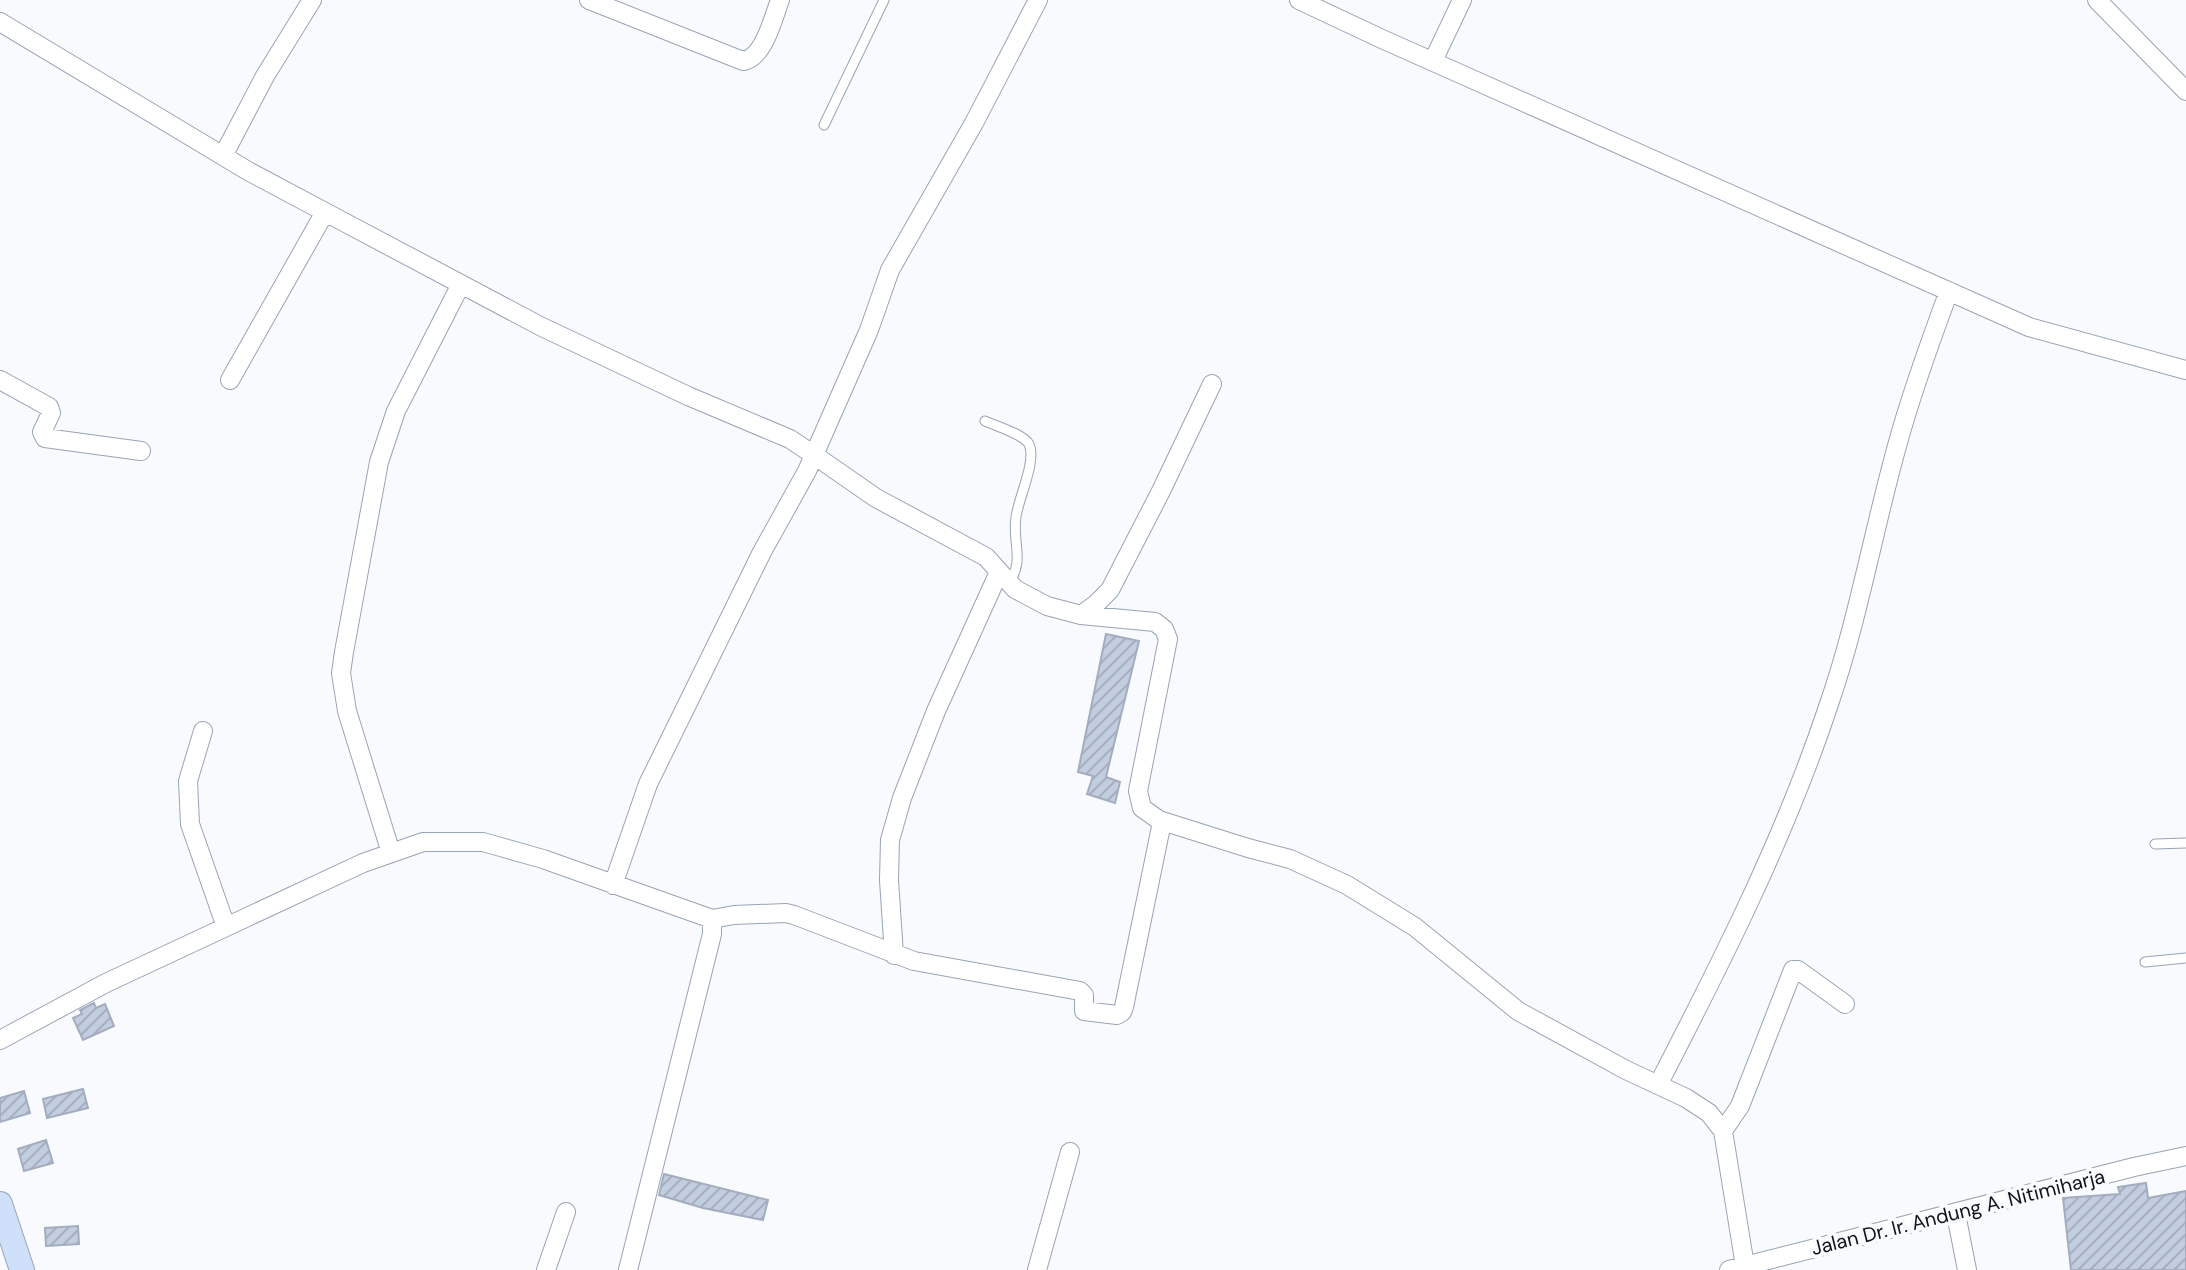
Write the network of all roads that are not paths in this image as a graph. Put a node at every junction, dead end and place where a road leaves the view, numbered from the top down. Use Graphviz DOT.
graph roads {
  1 [pos="312,0"];
  2 [pos="589,0"];
  3 [pos="780,0"];
  4 [pos="884,0"];
  5 [pos="1038,0"];
  6 [pos="1299,0"];
  7 [pos="1462,0"];
  8 [pos="2097,0"];
  9 [pos="0,22"];
  10 [pos="1433,61"];
  11 [pos="2186,91"];
  12 [pos="824,125"];
  13 [pos="223,156"];
  14 [pos="325,212"];
  15 [pos="461,284"];
  16 [pos="1949,291"];
  17 [pos="2186,370"];
  18 [pos="0,380"];
  19 [pos="230,380"];
  20 [pos="1212,384"];
  21 [pos="985,421"];
  22 [pos="141,451"];
  23 [pos="814,455"];
  24 [pos="1004,578"];
  25 [pos="1081,615"];
  26 [pos="203,731"];
  27 [pos="1162,822"];
  28 [pos="2186,843"];
  29 [pos="2155,844"];
  30 [pos="391,853"];
  31 [pos="613,885"];
  32 [pos="712,919"];
  33 [pos="226,927"];
  34 [pos="894,955"];
  35 [pos="2186,958"];
  36 [pos="2145,962"];
  37 [pos="1845,1004"];
  38 [pos="0,1040"];
  39 [pos="1658,1085"];
  40 [pos="1723,1131"];
  41 [pos="1070,1152"];
  42 [pos="2186,1156"];
  43 [pos="0,1204"];
  44 [pos="566,1212"];
  45 [pos="1956,1214"];
  46 [pos="4,1229"];
  47 [pos="1737,1268"];
  48 [pos="22,1270"];
  49 [pos="546,1270"];
  50 [pos="628,1270"];
  51 [pos="1037,1270"];
  52 [pos="1967,1270"];
  1 -- 13 [label="street"];
  2 -- 3 [label="street"];
  4 -- 12 [label="lane"];
  5 -- 23 [label="street"];
  6 -- 10 [label="street"];
  7 -- 10 [label="street"];
  8 -- 11 [label="street"];
  9 -- 13 [label="street"];
  10 -- 16 [label="street"];
  13 -- 14 [label="street"];
  14 -- 15 [label="street"];
  14 -- 19 [label="street"];
  15 -- 23 [label="street"];
  15 -- 30 [label="street"];
  16 -- 17 [label="street"];
  16 -- 39 [label="street"];
  18 -- 22 [label="street"];
  20 -- 25 [label="street"];
  21 -- 24 [label="lane"];
  23 -- 24 [label="street"];
  23 -- 31 [label="street"];
  24 -- 25 [label="street"];
  24 -- 34 [label="street"];
  25 -- 27 [label="street"];
  26 -- 33 [label="street"];
  27 -- 34 [label="street"];
  27 -- 39 [label="street"];
  28 -- 29 [label="lane"];
  30 -- 31 [label="street"];
  30 -- 33 [label="street"];
  31 -- 32 [label="street"];
  32 -- 34 [label="street"];
  32 -- 50 [label="street"];
  33 -- 38 [label="street"];
  35 -- 36 [label="lane"];
  37 -- 40 [label="street"];
  39 -- 40 [label="street"];
  40 -- 47 [label="street"];
  41 -- 51 [label="street"];
  42 -- 45 [label="street, Jalan Dr. Ir. Andung A. Nitimiharja"];
  43 -- 46 [label="main road"];
  44 -- 49 [label="street"];
  45 -- 47 [label="street, Jalan Dr. Ir. Andung A. Nitimiharja"];
  45 -- 52 [label="street"];
  46 -- 48 [label="main road"];
}
